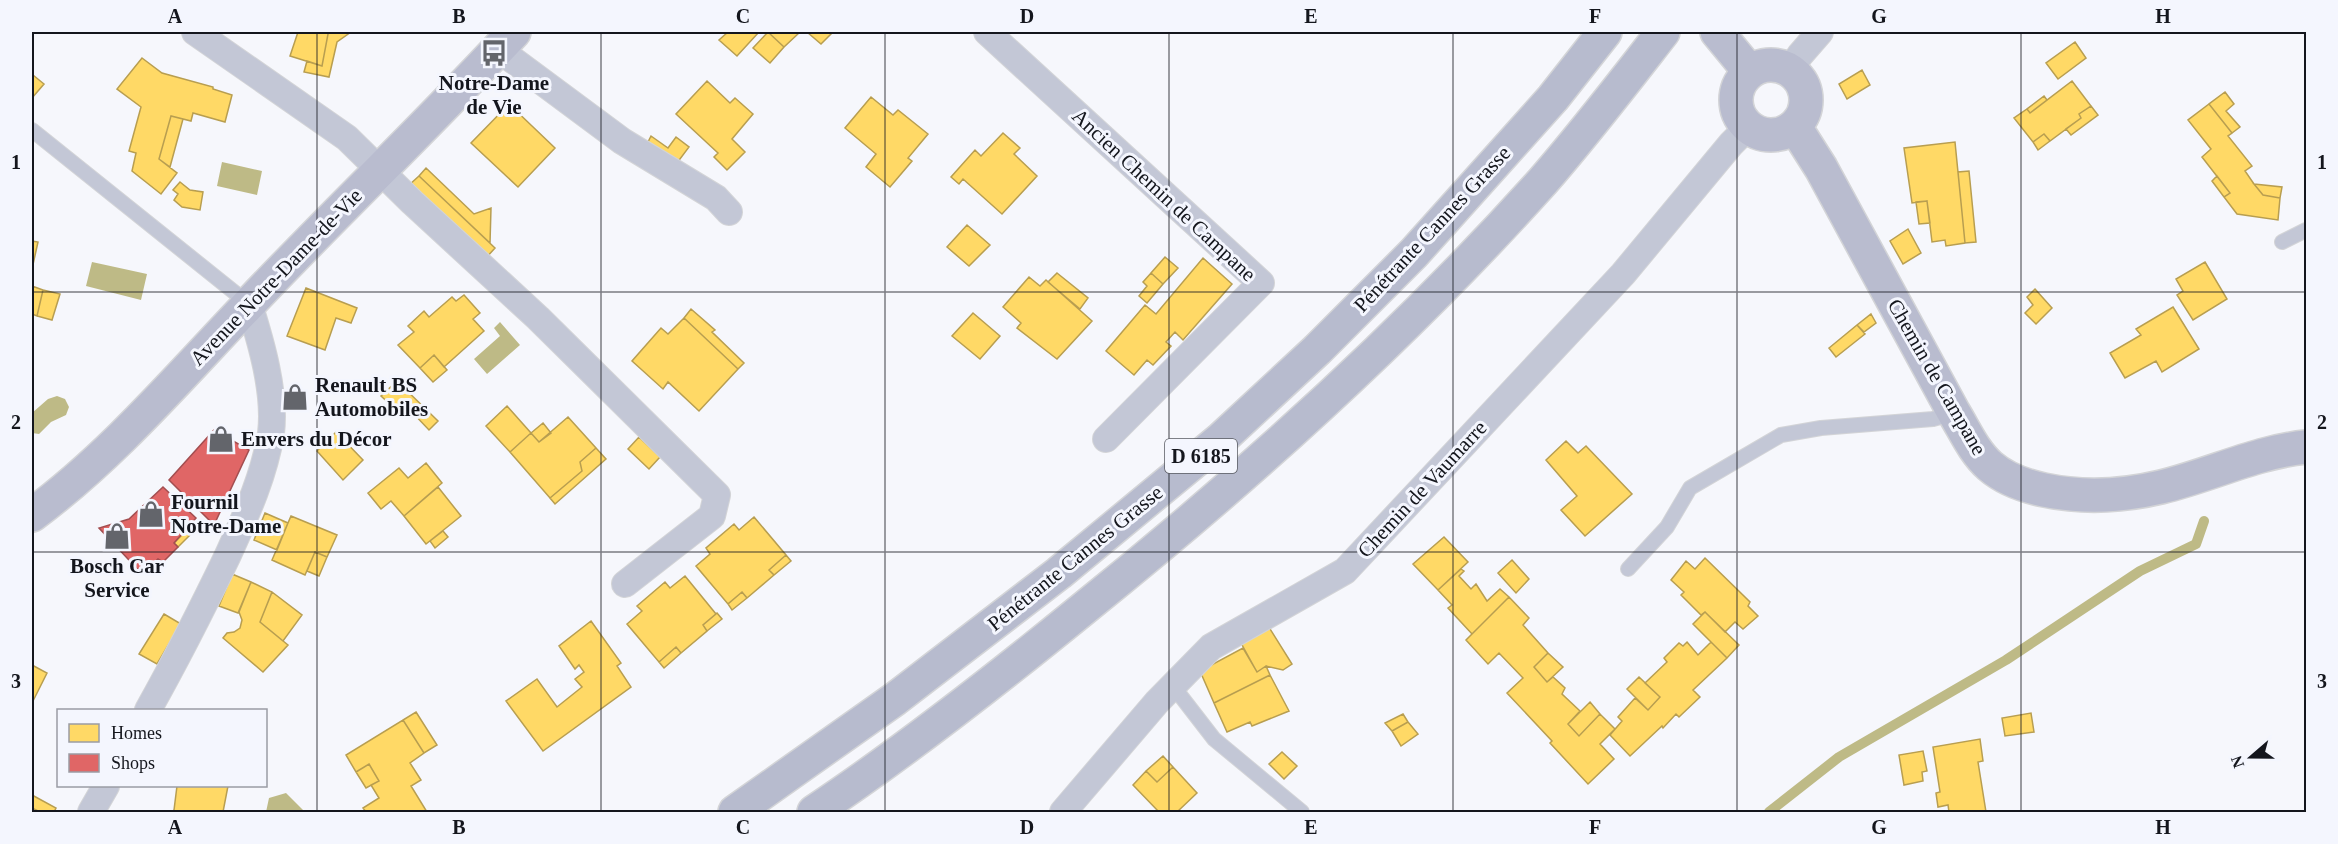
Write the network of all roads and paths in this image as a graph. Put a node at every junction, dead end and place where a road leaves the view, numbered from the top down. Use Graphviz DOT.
graph roads {
  1 [pos="195,32"];
  2 [pos="987,32"];
  3 [pos="1605,32"];
  4 [pos="1664,32"];
  5 [pos="1717,32"];
  6 [pos="1820,32"];
  7 [pos="506,40"];
  8 [pos="1790,70"];
  9 [pos="1750,72"];
  10 [pos="1748,127"];
  11 [pos="1795,127"];
  12 [pos="32,130"];
  13 [pos="379,171"];
  14 [pos="729,212"];
  15 [pos="2307,230"];
  16 [pos="2282,242"];
  17 [pos="249,304"];
  18 [pos="1954,413"];
  19 [pos="1106,439"];
  20 [pos="2307,447"];
  21 [pos="32,515"];
  22 [pos="1628,569"];
  23 [pos="625,584"];
  24 [pos="1173,686"];
  25 [pos="149,709"];
  26 [pos="105,787"];
  27 [pos="91,813"];
  28 [pos="735,813"];
  29 [pos="814,813"];
  30 [pos="1063,813"];
  31 [pos="1302,813"];
  1 -- 13 [label="street"];
  2 -- 19 [label="street, Ancien Chemin de Campane"];
  3 -- 28 [label="highway, Pénétrante Cannes Grasse / D 6185"];
  4 -- 29 [label="highway, Pénétrante Cannes Grasse / D 6185"];
  5 -- 9 [label="main road"];
  6 -- 8 [label="street"];
  7 -- 13 [label="main road, Avenue Notre-Dame-de-Vie"];
  7 -- 14 [label="street"];
  8 -- 9 [label="main road"];
  8 -- 11 [label="main road"];
  9 -- 10 [label="main road"];
  10 -- 11 [label="main road"];
  10 -- 24 [label="street, Chemin de Vaumarre"];
  11 -- 18 [label="main road, Chemin de Campane"];
  12 -- 17 [label="lane"];
  13 -- 17 [label="main road, Avenue Notre-Dame-de-Vie"];
  13 -- 23 [label="street"];
  15 -- 16 [label="lane"];
  17 -- 21 [label="main road, Avenue Notre-Dame-de-Vie"];
  17 -- 25 [label="street"];
  18 -- 20 [label="main road, Chemin de Campane"];
  18 -- 22 [label="lane"];
  24 -- 30 [label="street, Chemin de Vaumarre"];
  24 -- 31 [label="lane"];
  26 -- 27 [label="street"];
}
